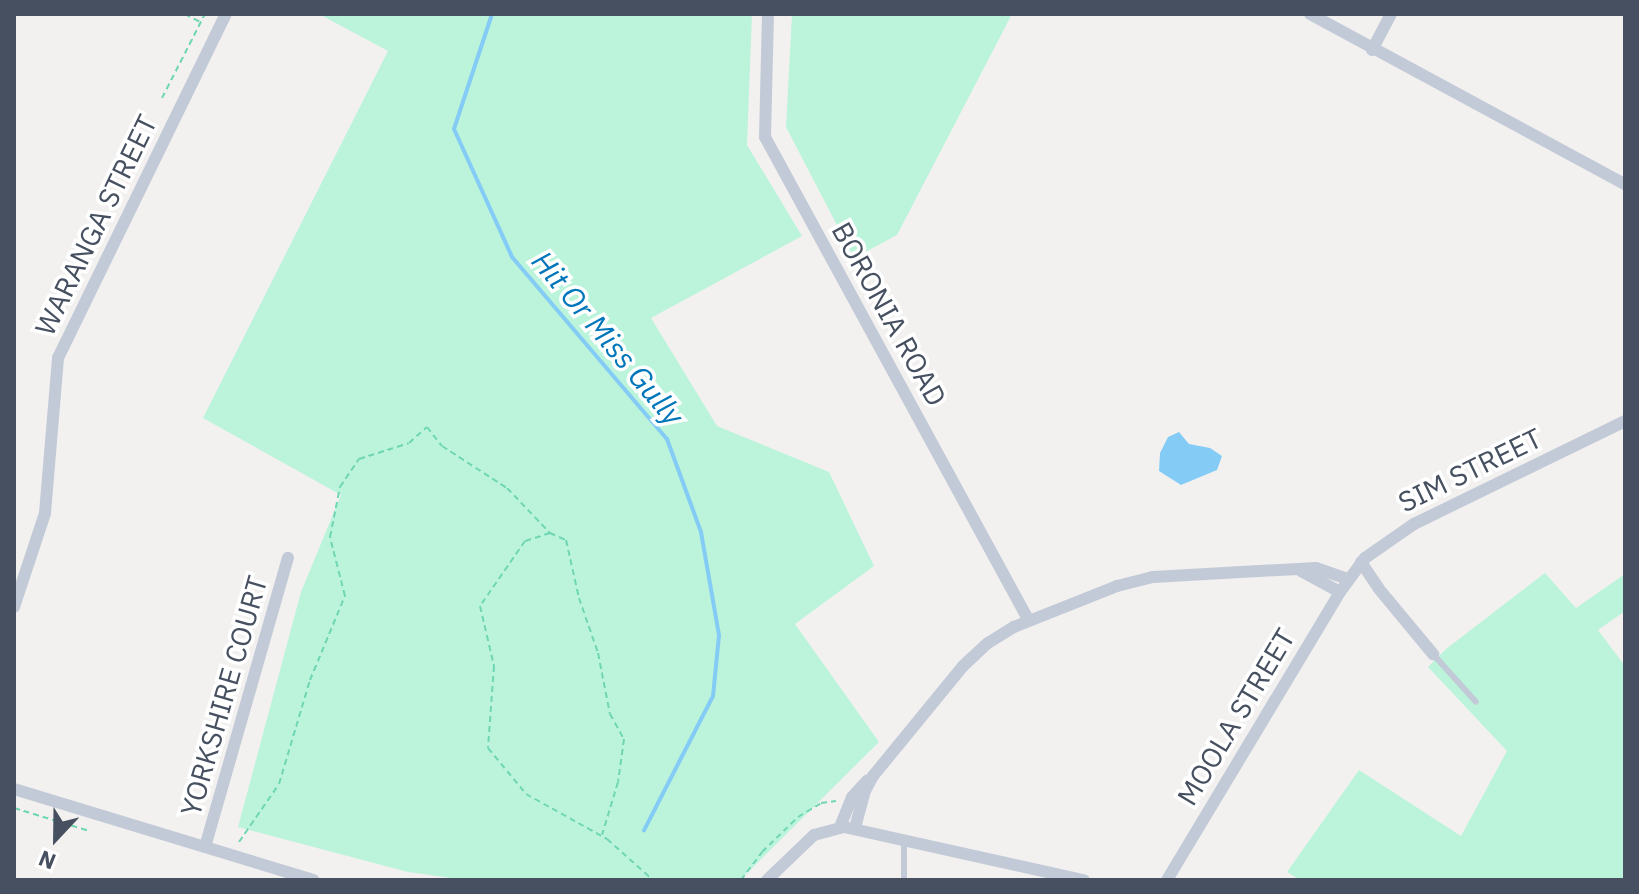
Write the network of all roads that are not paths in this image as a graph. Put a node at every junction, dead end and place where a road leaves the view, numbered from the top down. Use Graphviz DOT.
graph roads {
  1 [pos="768,14"];
  2 [pos="1310,14"];
  3 [pos="1391,14"];
  4 [pos="224,15"];
  5 [pos="1372,50"];
  6 [pos="1625,184"];
  7 [pos="1624,423"];
  8 [pos="288,558"];
  9 [pos="1361,562"];
  10 [pos="1294,571"];
  11 [pos="1348,579"];
  12 [pos="1340,592"];
  13 [pos="14,607"];
  14 [pos="1029,621"];
  15 [pos="1433,654"];
  16 [pos="1476,702"];
  17 [pos="879,769"];
  18 [pos="14,789"];
  19 [pos="840,827"];
  20 [pos="855,828"];
  21 [pos="904,839"];
  22 [pos="205,847"];
  23 [pos="314,880"];
  24 [pos="767,880"];
  25 [pos="904,880"];
  26 [pos="1084,880"];
  27 [pos="1167,880"];
  1 -- 14 [label="street, BORONIA ROAD"];
  2 -- 5 [label="street"];
  3 -- 5 [label="street"];
  4 -- 13 [label="street, WARANGA STREET"];
  5 -- 6 [label="street"];
  7 -- 9 [label="street, SIM STREET"];
  8 -- 22 [label="street, YORKSHIRE COURT"];
  9 -- 11 [label="street, SIM STREET"];
  9 -- 15 [label="street"];
  10 -- 11 [label="street"];
  10 -- 12 [label="street"];
  10 -- 14 [label="street"];
  11 -- 12 [label="street, MOOLA STREET"];
  12 -- 27 [label="street, MOOLA STREET"];
  14 -- 17 [label="street"];
  15 -- 16 [label="lane"];
  17 -- 19 [label="street"];
  17 -- 20 [label="street"];
  18 -- 22 [label="street"];
  19 -- 20 [label="street"];
  19 -- 24 [label="street"];
  20 -- 21 [label="street"];
  21 -- 25 [label="lane"];
  21 -- 26 [label="street"];
  22 -- 23 [label="street"];
}
